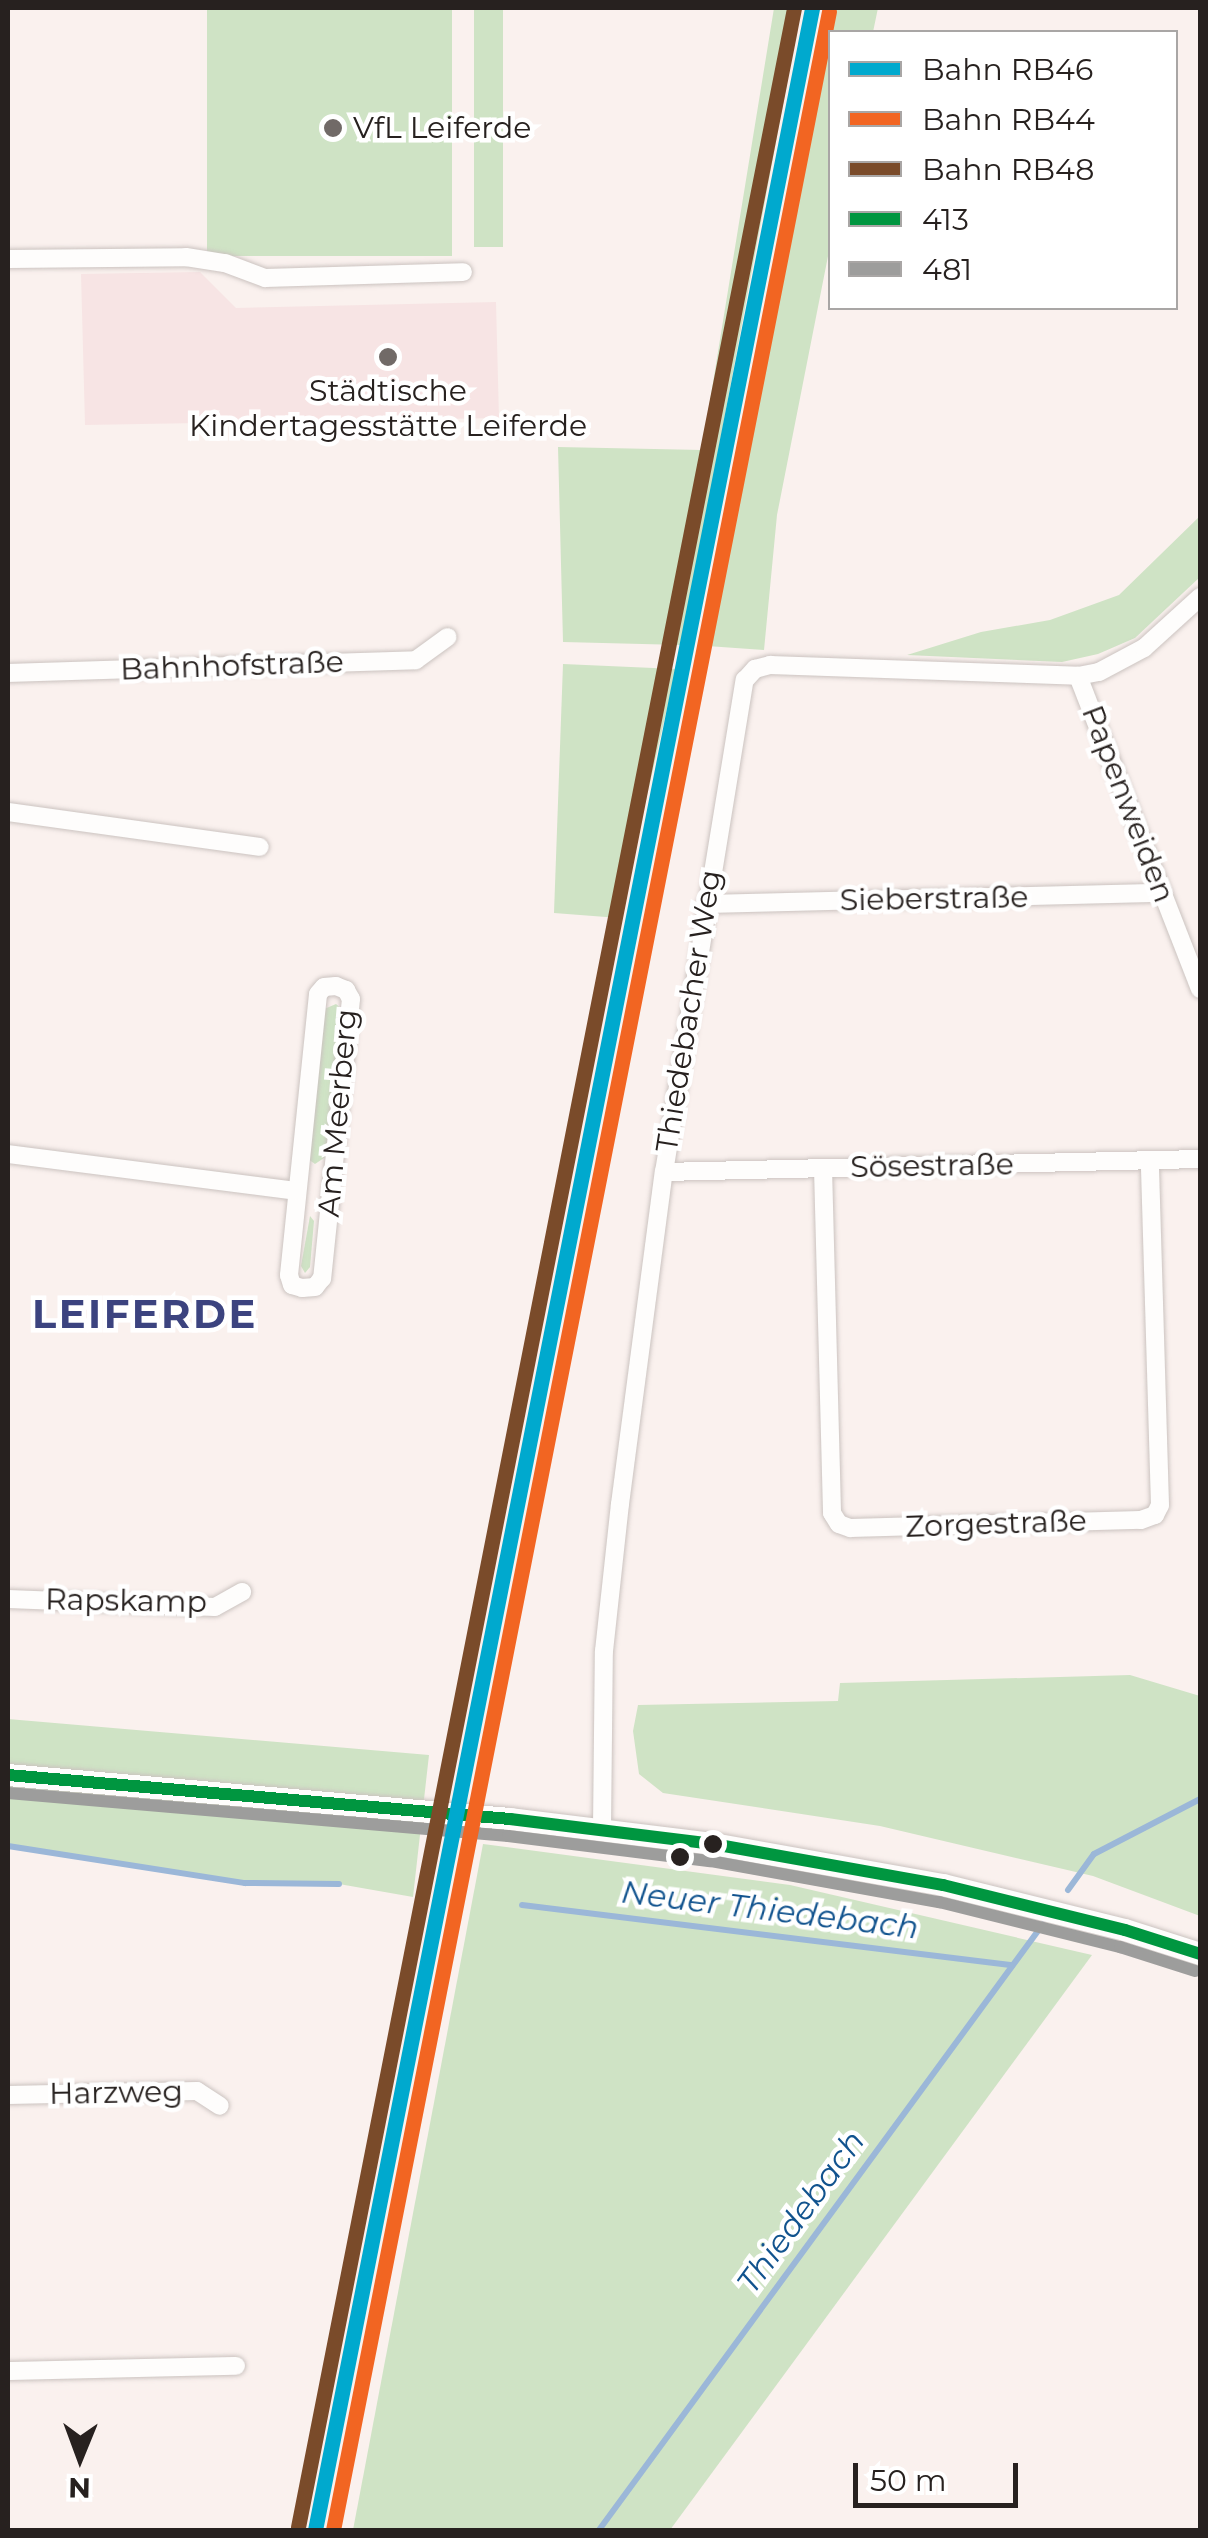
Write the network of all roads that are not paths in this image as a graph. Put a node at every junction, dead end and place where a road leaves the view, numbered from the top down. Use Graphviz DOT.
graph roads {
  1 [pos="8,259"];
  2 [pos="463,272"];
  3 [pos="1200,596"];
  4 [pos="448,637"];
  5 [pos="8,673"];
  6 [pos="1078,676"];
  7 [pos="8,812"];
  8 [pos="260,847"];
  9 [pos="1162,893"];
  10 [pos="706,904"];
  11 [pos="1200,989"];
  12 [pos="8,1154"];
  13 [pos="1200,1159"];
  14 [pos="1150,1160"];
  15 [pos="823,1168"];
  16 [pos="664,1172"];
  17 [pos="298,1192"];
  18 [pos="242,1592"];
  19 [pos="8,1599"];
  20 [pos="8,1776"];
  21 [pos="602,1828"];
  22 [pos="1200,1954"];
  23 [pos="8,2095"];
  24 [pos="220,2106"];
  25 [pos="236,2366"];
  26 [pos="8,2371"];
  1 -- 2 [label="street"];
  3 -- 6 [label="street, Thiedebacher Weg"];
  4 -- 5 [label="street, Bahnhofstraße"];
  6 -- 9 [label="street, Papenweiden"];
  6 -- 10 [label="street, Thiedebacher Weg"];
  7 -- 8 [label="street"];
  9 -- 10 [label="street, Sieberstraße"];
  9 -- 11 [label="street, Papenweiden"];
  10 -- 16 [label="street, Thiedebacher Weg"];
  12 -- 17 [label="street, Am Meerberg"];
  13 -- 14 [label="street, Sösestraße"];
  14 -- 15 [label="street, Sösestraße"];
  14 -- 15 [label="street, Zorgestraße"];
  15 -- 16 [label="street, Sösestraße"];
  16 -- 21 [label="street, Thiedebacher Weg"];
  17 -- 17 [label="street, Am Meerberg"];
  18 -- 19 [label="street, Rapskamp"];
  20 -- 21 [label="street"];
  21 -- 22 [label="street"];
  23 -- 24 [label="street, Harzweg"];
  25 -- 26 [label="street"];
}
